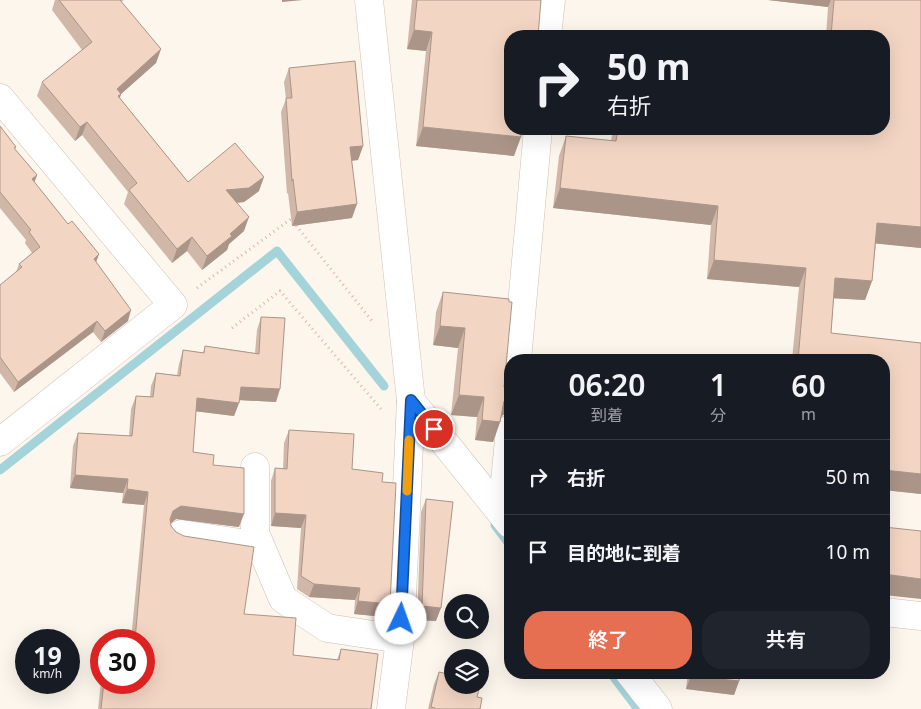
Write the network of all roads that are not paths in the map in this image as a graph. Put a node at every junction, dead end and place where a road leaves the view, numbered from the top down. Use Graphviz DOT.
graph roads {
  1 [pos="369,0"];
  2 [pos="551,0"];
  3 [pos="548,30"];
  4 [pos="0,98"];
  5 [pos="537,135"];
  6 [pos="517,354"];
  7 [pos="411,400"];
  8 [pos="0,442"];
  9 [pos="255,467"];
  10 [pos="504,516"];
  11 [pos="181,534"];
  12 [pos="260,546"];
  13 [pos="890,613"];
  14 [pos="921,616"];
  15 [pos="400,639"];
  16 [pos="634,679"];
  17 [pos="391,709"];
  18 [pos="658,709"];
  1 -- 7 [label="street"];
  2 -- 3 [label="street"];
  4 -- 8 [label="street"];
  5 -- 6 [label="street"];
  7 -- 10 [label="street"];
  7 -- 15 [label="street"];
  9 -- 12 [label="street"];
  11 -- 12 [label="street"];
  12 -- 15 [label="street"];
  13 -- 14 [label="street"];
  15 -- 17 [label="street"];
  16 -- 18 [label="street"];
}
